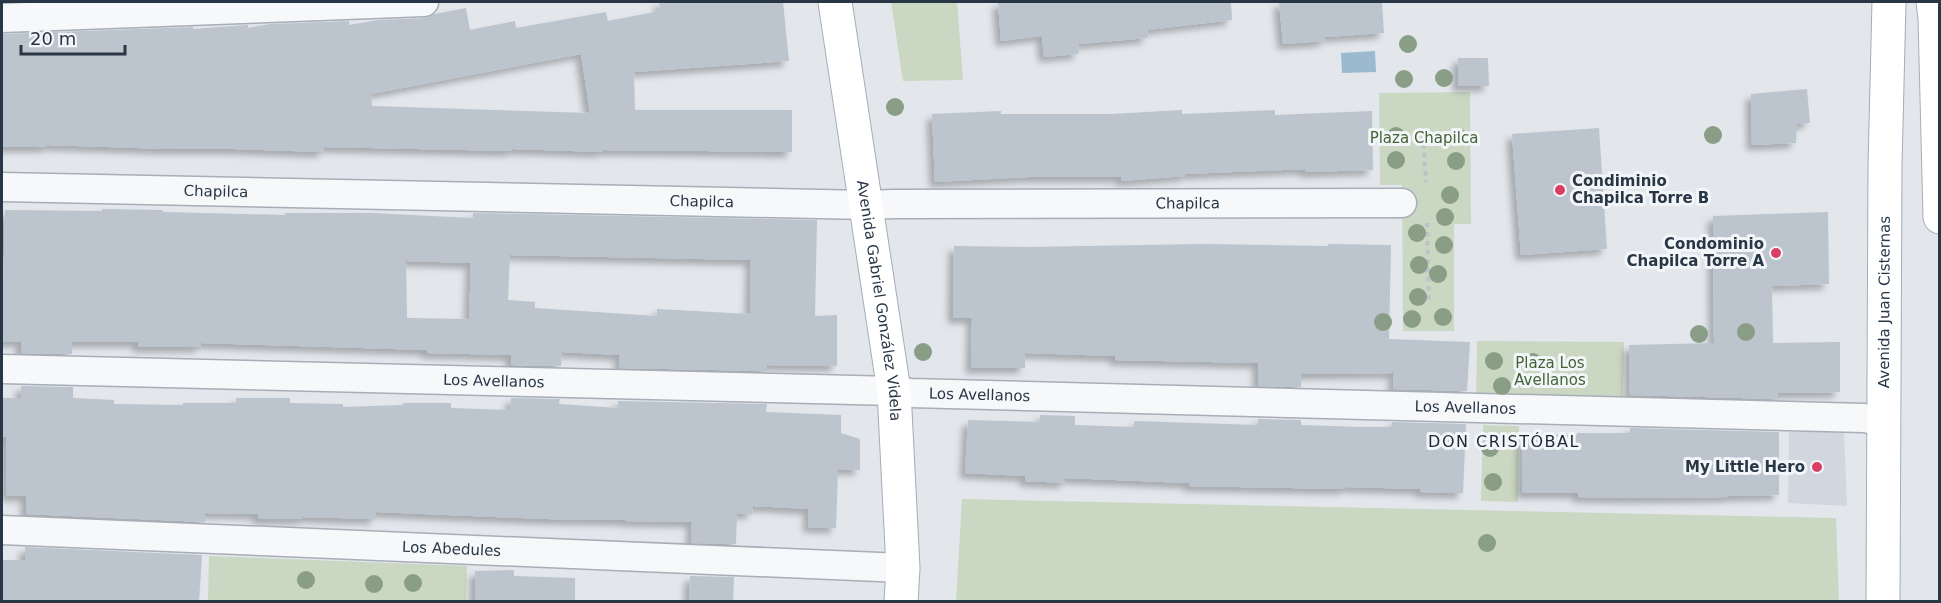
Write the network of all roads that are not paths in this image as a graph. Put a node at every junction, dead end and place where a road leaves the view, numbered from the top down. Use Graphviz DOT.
graph roads {
  1 [pos="424,2"];
  2 [pos="835,2"];
  3 [pos="1889,2"];
  4 [pos="1936,12"];
  5 [pos="2,18"];
  6 [pos="2,187"];
  7 [pos="1414,198"];
  8 [pos="866,205"];
  9 [pos="1940,217"];
  10 [pos="2,369"];
  11 [pos="894,391"];
  12 [pos="1885,422"];
  13 [pos="2,530"];
  14 [pos="903,568"];
  15 [pos="902,602"];
  16 [pos="1883,602"];
  1 -- 5 [label="street"];
  2 -- 8 [label="main road, Avenida Gabriel González Videla"];
  3 -- 12 [label="main road, Avenida Juan Cisternas"];
  4 -- 9 [label="main road"];
  6 -- 8 [label="street, Chapilca"];
  7 -- 8 [label="street, Chapilca"];
  8 -- 11 [label="main road, Avenida Gabriel González Videla"];
  10 -- 11 [label="street, Los Avellanos"];
  11 -- 12 [label="street, Los Avellanos"];
  11 -- 14 [label="main road, Avenida Gabriel González Videla"];
  12 -- 16 [label="main road, Avenida Juan Cisternas"];
  13 -- 14 [label="street, Los Abedules"];
  14 -- 15 [label="main road, Avenida Gabriel González Videla"];
}
